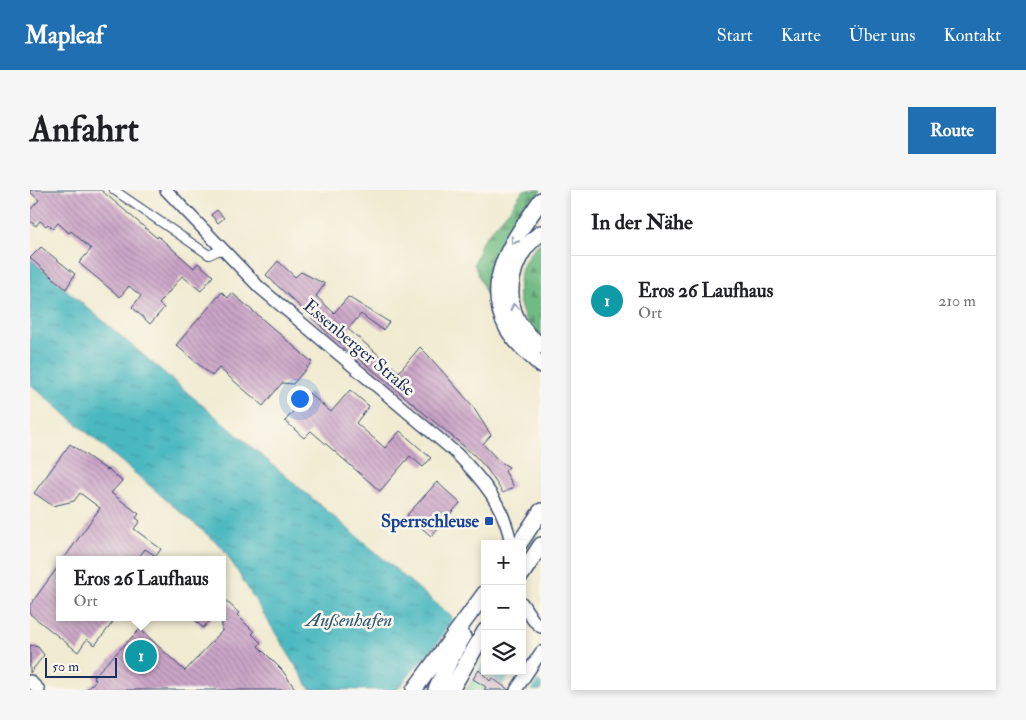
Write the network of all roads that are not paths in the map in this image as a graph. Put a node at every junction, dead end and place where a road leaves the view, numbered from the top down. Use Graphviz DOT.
graph roads {
  1 [pos="114,190"];
  2 [pos="166,190"];
  3 [pos="541,200"];
  4 [pos="541,233"];
  5 [pos="222,249"];
  6 [pos="541,346"];
  7 [pos="541,365"];
  8 [pos="541,511"];
  9 [pos="510,540"];
  10 [pos="522,540"];
  11 [pos="541,545"];
  12 [pos="526,568"];
  13 [pos="481,598"];
  14 [pos="481,606"];
  15 [pos="526,609"];
  16 [pos="541,627"];
  17 [pos="481,638"];
  18 [pos="539,655"];
  19 [pos="30,681"];
  20 [pos="39,690"];
  21 [pos="414,690"];
  22 [pos="436,690"];
  23 [pos="451,690"];
  24 [pos="516,690"];
  1 -- 5 [label="street"];
  2 -- 5 [label="street, Essenberger Straße"];
  3 -- 7 [label="highway, one-way"];
  6 -- 4 [label="highway, one-way"];
  5 -- 9 [label="street, Essenberger Straße"];
  8 -- 10 [label="highway"];
  11 -- 12 [label="highway"];
  13 -- 21 [label="highway"];
  14 -- 22 [label="highway"];
  15 -- 16 [label="street"];
  17 -- 23 [label="highway"];
  18 -- 24 [label="street"];
  19 -- 20 [label="street"];
}
